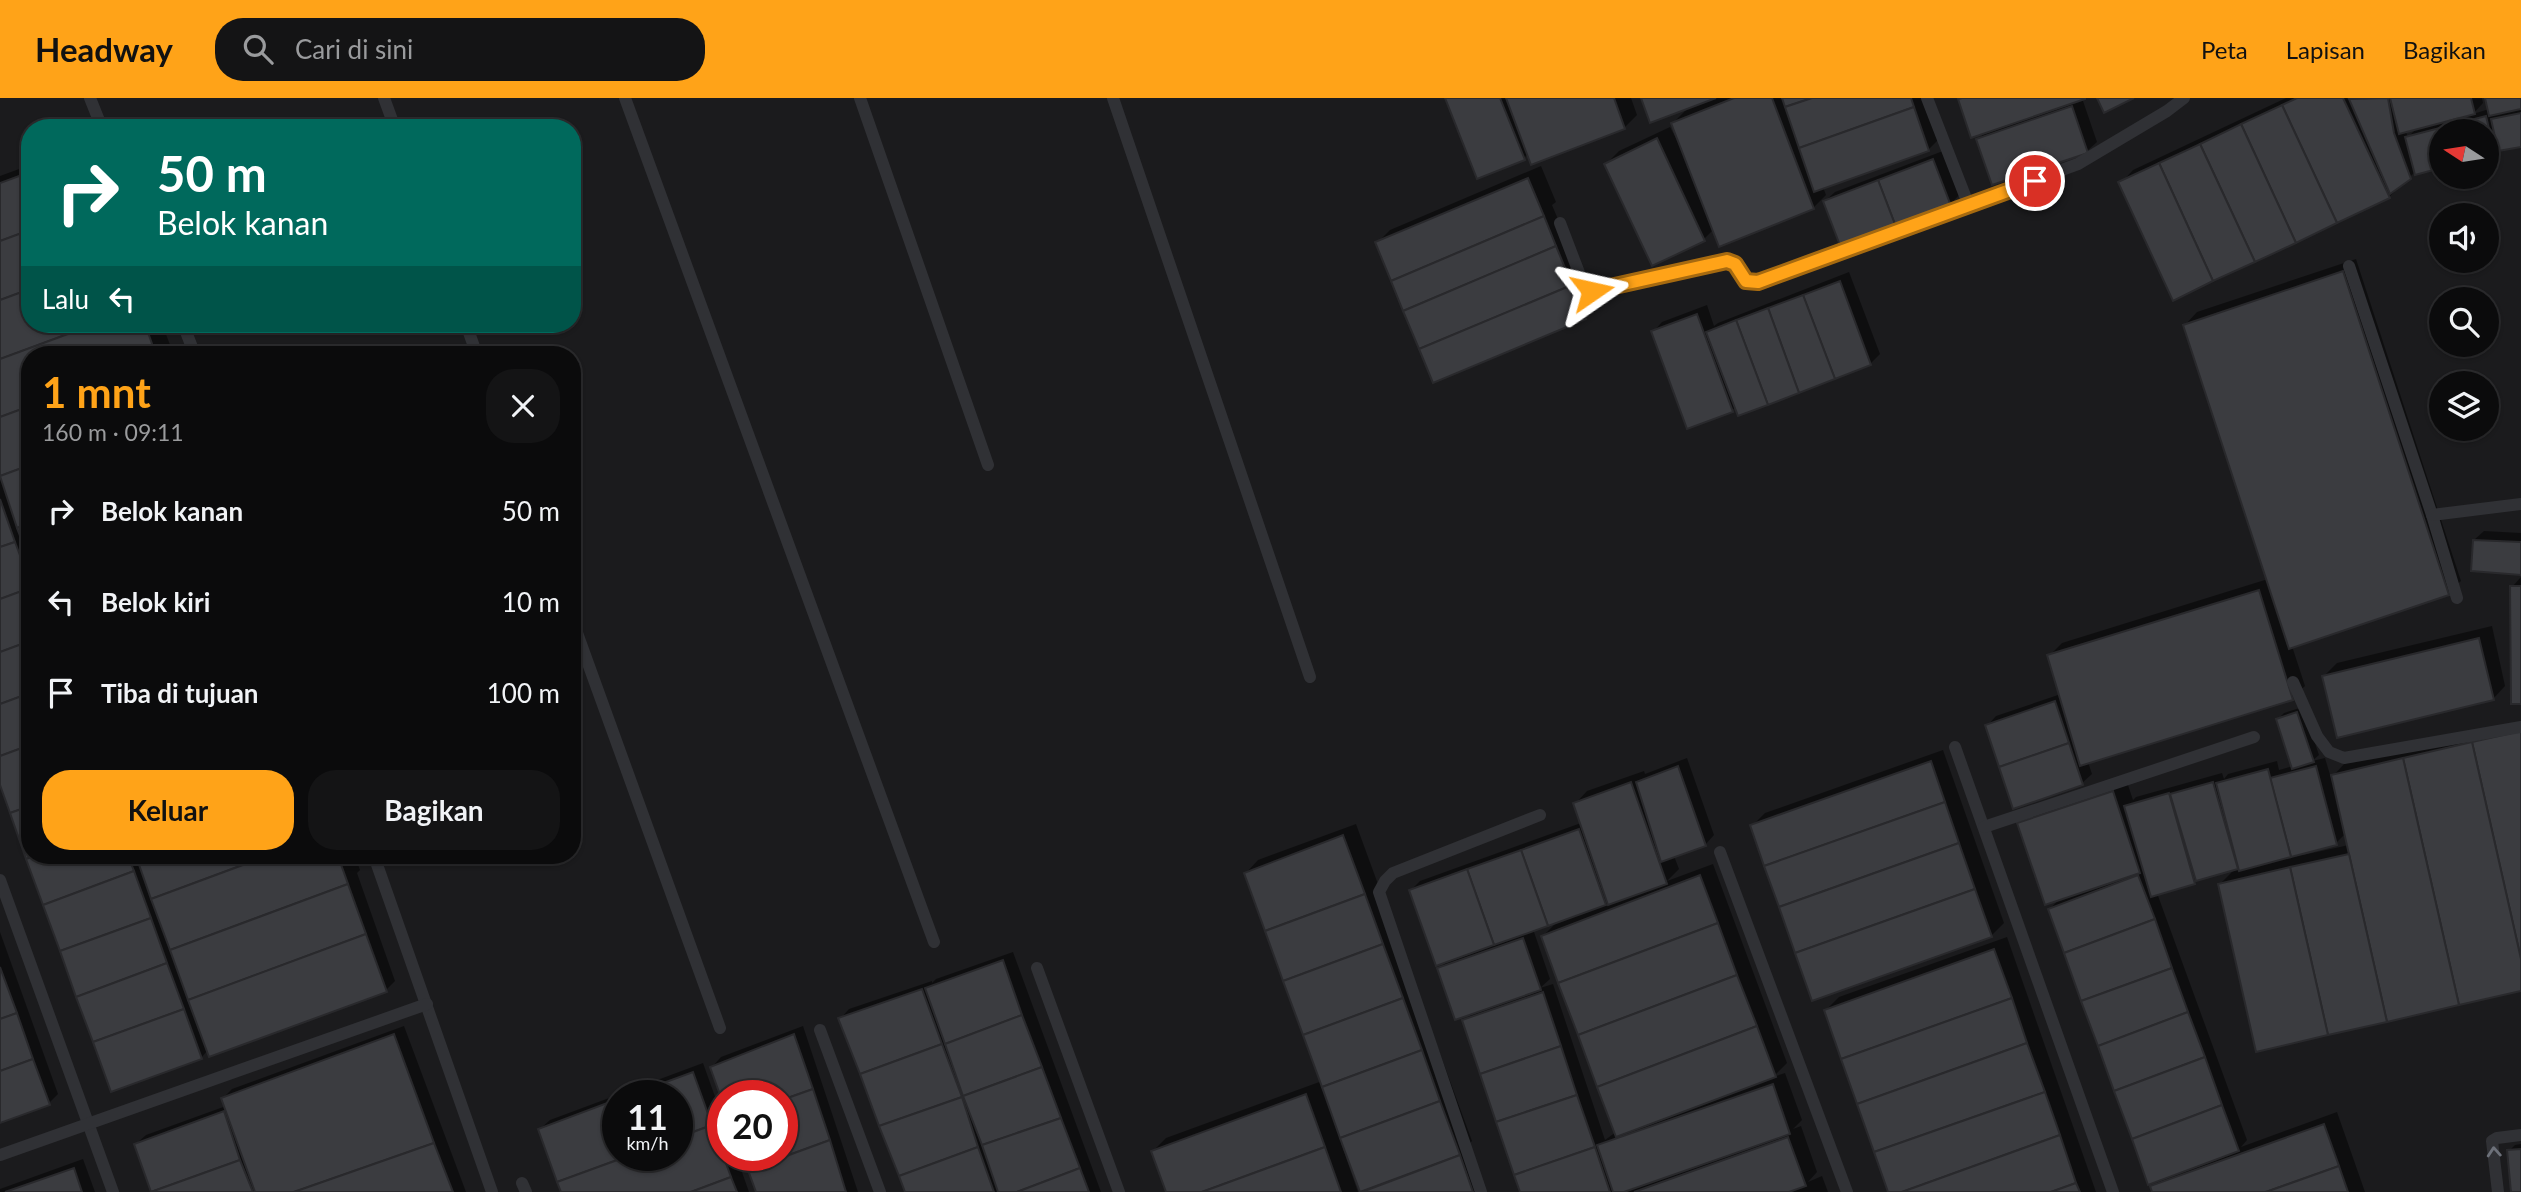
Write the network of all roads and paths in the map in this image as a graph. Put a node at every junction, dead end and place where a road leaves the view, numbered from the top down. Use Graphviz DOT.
graph roads {
  1 [pos="90,98"];
  2 [pos="384,98"];
  3 [pos="625,98"];
  4 [pos="860,98"];
  5 [pos="1113,98"];
  6 [pos="1927,98"];
  7 [pos="2184,98"];
  8 [pos="98,119"];
  9 [pos="392,119"];
  10 [pos="1969,206"];
  11 [pos="1560,223"];
  12 [pos="2349,266"];
  13 [pos="988,465"];
  14 [pos="2521,504"];
  15 [pos="2432,515"];
  16 [pos="2457,598"];
  17 [pos="581,644"];
  18 [pos="1310,677"];
  19 [pos="2293,681"];
  20 [pos="2521,727"];
  21 [pos="2254,737"];
  22 [pos="1955,747"];
  23 [pos="1540,815"];
  24 [pos="1984,827"];
  25 [pos="1720,852"];
  26 [pos="377,864"];
  27 [pos="0,880"];
  28 [pos="934,942"];
  29 [pos="1037,968"];
  30 [pos="427,1004"];
  31 [pos="720,1028"];
  32 [pos="820,1030"];
  33 [pos="87,1122"];
  34 [pos="2521,1135"];
  35 [pos="0,1155"];
  36 [pos="113,1192"];
  37 [pos="492,1192"];
  38 [pos="880,1192"];
  39 [pos="1119,1192"];
  40 [pos="1480,1192"];
  41 [pos="1847,1192"];
  42 [pos="2113,1192"];
  43 [pos="2498,1192"];
  1 -- 8 [label="lane"];
  2 -- 9 [label="lane"];
  3 -- 28 [label="lane"];
  4 -- 13 [label="lane"];
  5 -- 18 [label="lane"];
  6 -- 10 [label="lane"];
  7 -- 10 [label="lane"];
  10 -- 11 [label="lane"];
  12 -- 15 [label="lane"];
  14 -- 15 [label="lane"];
  15 -- 16 [label="lane"];
  17 -- 31 [label="lane"];
  19 -- 20 [label="lane"];
  21 -- 24 [label="lane"];
  22 -- 24 [label="lane"];
  23 -- 40 [label="lane"];
  24 -- 42 [label="lane"];
  25 -- 41 [label="lane"];
  26 -- 30 [label="lane"];
  27 -- 33 [label="lane"];
  29 -- 39 [label="lane"];
  30 -- 33 [label="lane"];
  30 -- 37 [label="lane"];
  32 -- 38 [label="lane"];
  33 -- 35 [label="lane"];
  33 -- 36 [label="lane"];
  43 -- 34 [label="lane, one-way"];
}
